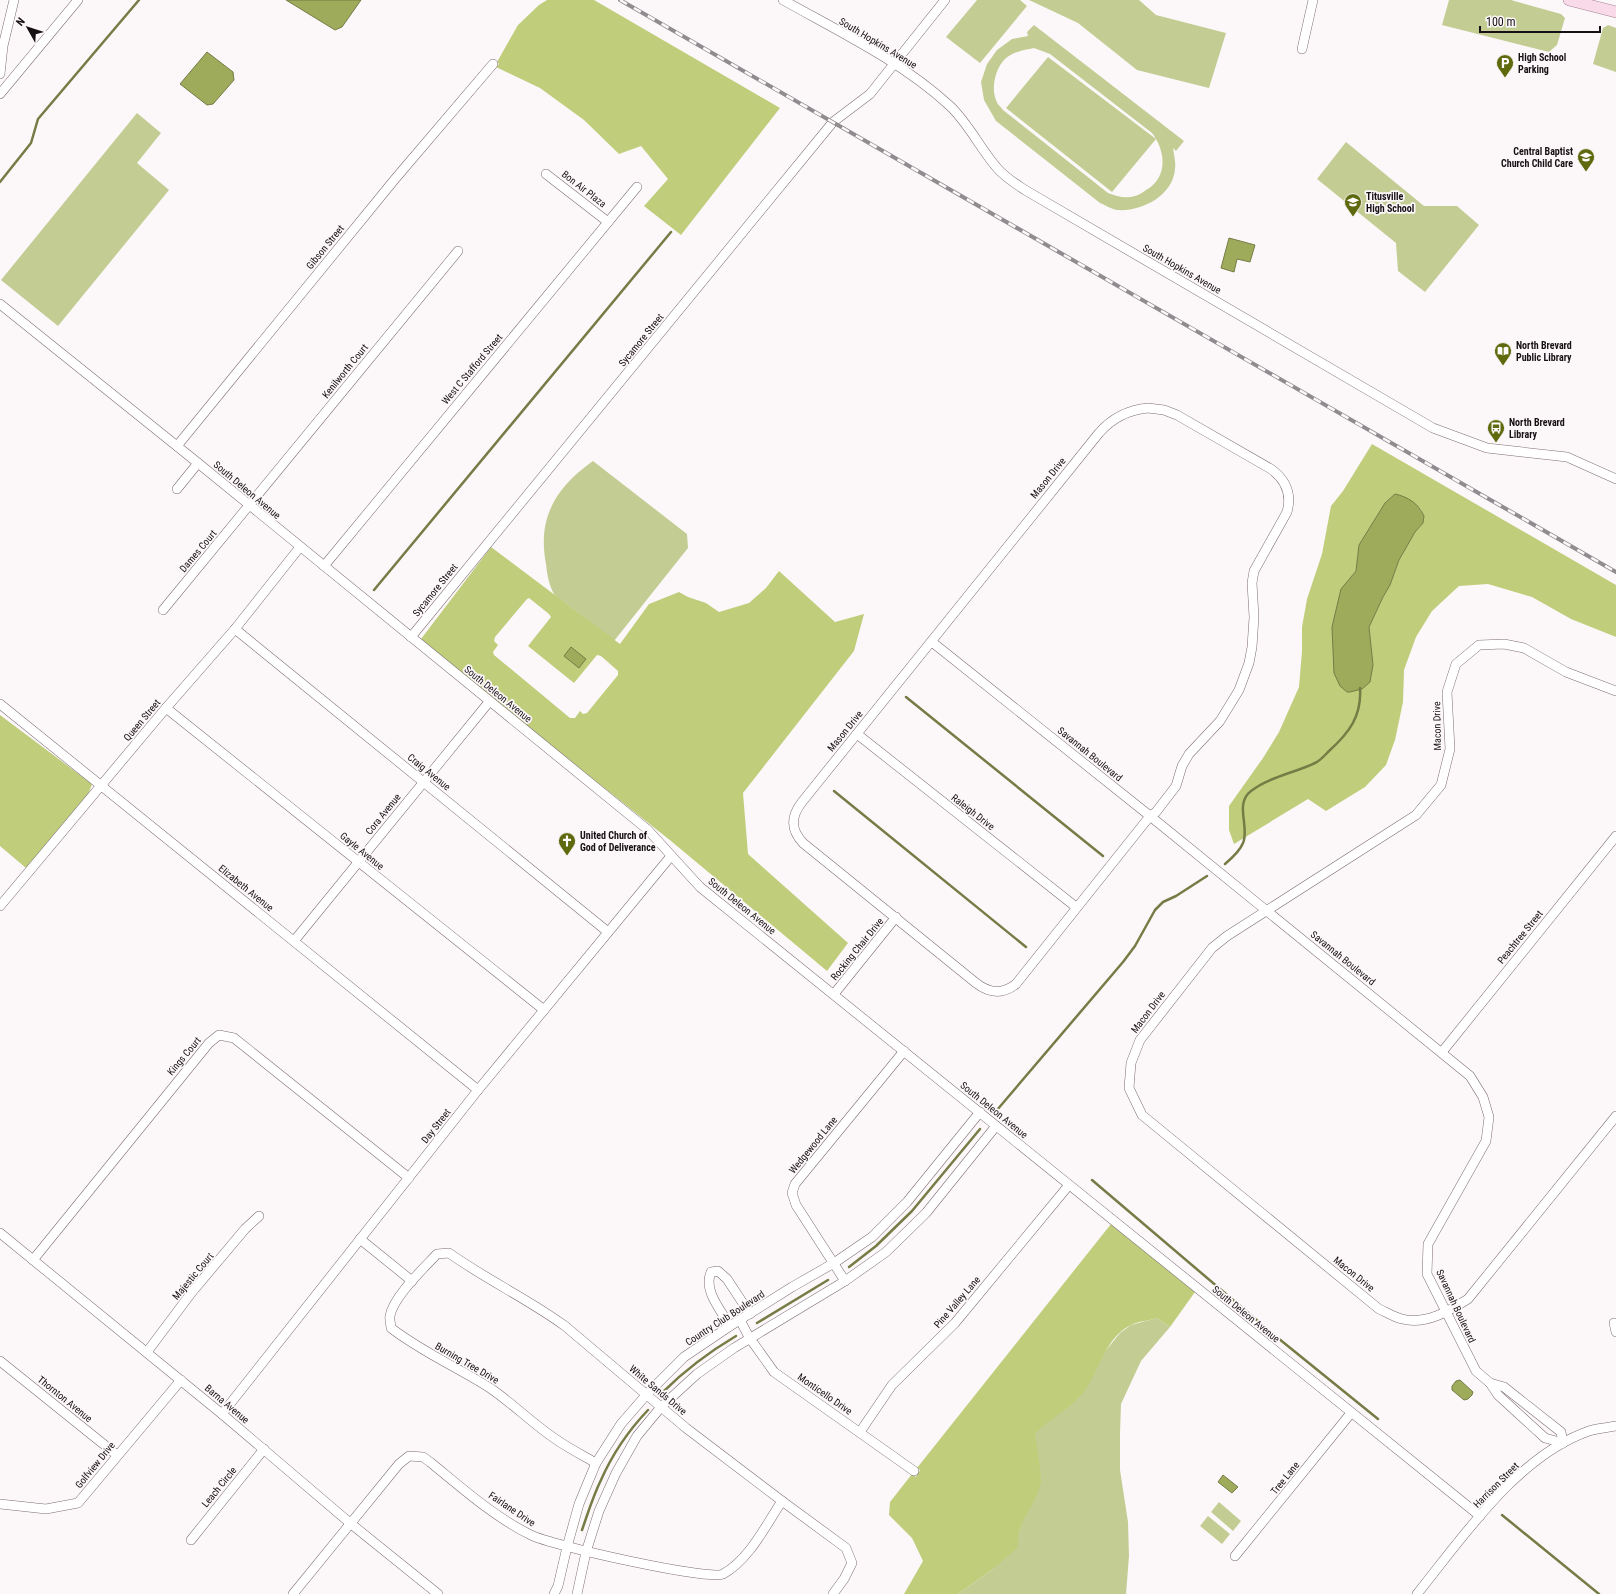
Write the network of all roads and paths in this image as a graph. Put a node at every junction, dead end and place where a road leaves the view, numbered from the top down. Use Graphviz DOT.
graph roads {
  1 [pos="14,0"];
  2 [pos="78,0"];
  3 [pos="783,0"];
  4 [pos="945,0"];
  5 [pos="1313,0"];
  6 [pos="1569,0"];
  7 [pos="1590,3"];
  8 [pos="1616,12"];
  9 [pos="1302,49"];
  10 [pos="894,62"];
  11 [pos="493,64"];
  12 [pos="0,74"];
  13 [pos="0,94"];
  14 [pos="546,174"];
  15 [pos="637,187"];
  16 [pos="608,222"];
  17 [pos="458,251"];
  18 [pos="0,304"];
  19 [pos="177,446"];
  20 [pos="198,463"];
  21 [pos="1615,477"];
  22 [pos="177,489"];
  23 [pos="250,506"];
  24 [pos="300,547"];
  25 [pos="324,566"];
  26 [pos="163,610"];
  27 [pos="235,629"];
  28 [pos="411,636"];
  29 [pos="932,642"];
  30 [pos="1616,691"];
  31 [pos="489,702"];
  32 [pos="0,704"];
  33 [pos="166,708"];
  34 [pos="857,734"];
  35 [pos="424,782"];
  36 [pos="102,786"];
  37 [pos="1150,816"];
  38 [pos="1616,836"];
  39 [pos="671,856"];
  40 [pos="358,862"];
  41 [pos="0,906"];
  42 [pos="1076,907"];
  43 [pos="1267,911"];
  44 [pos="896,917"];
  45 [pos="608,932"];
  46 [pos="294,940"];
  47 [pos="834,994"];
  48 [pos="544,1010"];
  49 [pos="904,1051"];
  50 [pos="1442,1052"];
  51 [pos="478,1090"];
  52 [pos="980,1112"];
  53 [pos="1616,1116"];
  54 [pos="996,1126"];
  55 [pos="409,1178"];
  56 [pos="1069,1185"];
  57 [pos="259,1216"];
  58 [pos="0,1234"];
  59 [pos="360,1239"];
  60 [pos="33,1260"];
  61 [pos="834,1263"];
  62 [pos="412,1281"];
  63 [pos="845,1281"];
  64 [pos="1446,1313"];
  65 [pos="750,1314"];
  66 [pos="740,1320"];
  67 [pos="730,1326"];
  68 [pos="749,1338"];
  69 [pos="146,1352"];
  70 [pos="0,1361"];
  71 [pos="181,1380"];
  72 [pos="1490,1383"];
  73 [pos="647,1394"];
  74 [pos="661,1407"];
  75 [pos="1351,1413"];
  76 [pos="222,1414"];
  77 [pos="1616,1426"];
  78 [pos="860,1432"];
  79 [pos="1563,1443"];
  80 [pos="264,1449"];
  81 [pos="117,1455"];
  82 [pos="596,1463"];
  83 [pos="914,1471"];
  84 [pos="782,1502"];
  85 [pos="0,1504"];
  86 [pos="1480,1516"];
  87 [pos="350,1523"];
  88 [pos="190,1540"];
  89 [pos="566,1547"];
  90 [pos="586,1552"];
  91 [pos="1235,1556"];
  92 [pos="293,1594"];
  93 [pos="437,1594"];
  94 [pos="554,1594"];
  95 [pos="577,1594"];
  96 [pos="833,1594"];
  97 [pos="1417,1594"];
  1 -- 12 [label="street"];
  2 -- 13 [label="street"];
  3 -- 10 [label="street, South Hopkins Avenue"];
  4 -- 10 [label="street, Sycamore Street"];
  5 -- 9 [label="street"];
  6 -- 7 [label="main road"];
  7 -- 8 [label="main road"];
  10 -- 21 [label="street, South Hopkins Avenue"];
  10 -- 28 [label="street, Sycamore Street"];
  11 -- 19 [label="street, Gibson Street"];
  14 -- 16 [label="street, Bon Air Plaza"];
  15 -- 16 [label="street, West C Stafford Street"];
  16 -- 25 [label="street, West C Stafford Street"];
  17 -- 23 [label="street, Kenilworth Court"];
  18 -- 19 [label="street, South Deleon Avenue"];
  19 -- 20 [label="street, South Deleon Avenue"];
  20 -- 22 [label="street"];
  20 -- 23 [label="street, South Deleon Avenue"];
  23 -- 24 [label="street, South Deleon Avenue"];
  23 -- 26 [label="street, Dames Court"];
  24 -- 25 [label="street, South Deleon Avenue"];
  24 -- 27 [label="street, Queen Street"];
  25 -- 28 [label="street, South Deleon Avenue"];
  27 -- 33 [label="street, Queen Street"];
  27 -- 35 [label="street, Craig Avenue"];
  28 -- 31 [label="street, South Deleon Avenue"];
  29 -- 34 [label="street, Mason Drive"];
  29 -- 37 [label="street, Savannah Boulevard"];
  29 -- 37 [label="street, Mason Drive"];
  30 -- 43 [label="street, Macon Drive"];
  31 -- 35 [label="street, Cora Avenue"];
  31 -- 39 [label="street, South Deleon Avenue"];
  32 -- 36 [label="street, Elizabeth Avenue"];
  33 -- 36 [label="street, Queen Street"];
  33 -- 40 [label="street, Gayle Avenue"];
  34 -- 42 [label="street, Raleigh Drive"];
  34 -- 44 [label="street, Mason Drive"];
  35 -- 40 [label="street, Cora Avenue"];
  35 -- 45 [label="street, Craig Avenue"];
  36 -- 41 [label="street, Queen Street"];
  36 -- 46 [label="street, Elizabeth Avenue"];
  37 -- 42 [label="street, Mason Drive"];
  37 -- 43 [label="street, Savannah Boulevard"];
  38 -- 50 [label="street, Peachtree Street"];
  39 -- 45 [label="street, Day Street"];
  39 -- 47 [label="street, South Deleon Avenue"];
  40 -- 46 [label="street, Cora Avenue"];
  40 -- 48 [label="street, Gayle Avenue"];
  42 -- 44 [label="street, Mason Drive"];
  43 -- 50 [label="street, Savannah Boulevard"];
  43 -- 64 [label="street, Macon Drive"];
  44 -- 47 [label="street, Rocking Chair Drive"];
  45 -- 48 [label="street, Day Street"];
  46 -- 51 [label="street, Elizabeth Avenue"];
  47 -- 49 [label="street, South Deleon Avenue"];
  48 -- 51 [label="street, Day Street"];
  49 -- 52 [label="street, South Deleon Avenue"];
  49 -- 61 [label="street, Wedgewood Lane"];
  50 -- 64 [label="street, Savannah Boulevard"];
  51 -- 55 [label="street, Day Street"];
  52 -- 54 [label="street, South Deleon Avenue"];
  52 -- 61 [label="street, Country Club Boulevard"];
  53 -- 64 [label="street, Macon Drive"];
  54 -- 56 [label="street, South Deleon Avenue"];
  54 -- 63 [label="street"];
  55 -- 59 [label="street, Day Street"];
  55 -- 60 [label="street, Kings Court"];
  56 -- 75 [label="street, South Deleon Avenue"];
  56 -- 78 [label="street, Pine Valley Lane"];
  57 -- 69 [label="street, Majestic Court"];
  58 -- 60 [label="street, Barna Avenue"];
  59 -- 62 [label="street"];
  59 -- 76 [label="street, Day Street"];
  60 -- 69 [label="street, Barna Avenue"];
  61 -- 63 [label="street, Wedgewood Lane"];
  61 -- 65 [label="street, Country Club Boulevard"];
  62 -- 73 [label="street, White Sands Drive"];
  62 -- 82 [label="street, Burning Tree Drive"];
  63 -- 68 [label="street"];
  64 -- 72 [label="street, Savannah Boulevard"];
  65 -- 66 [label="street, Country Club Boulevard"];
  65 -- 67 [label="street"];
  66 -- 67 [label="street, Country Club Boulevard"];
  66 -- 68 [label="street, Monticello Drive"];
  67 -- 73 [label="street, Country Club Boulevard"];
  68 -- 74 [label="street"];
  68 -- 78 [label="street, Monticello Drive"];
  69 -- 71 [label="street, Barna Avenue"];
  70 -- 81 [label="street, Thornton Avenue"];
  71 -- 76 [label="street, Barna Avenue"];
  71 -- 81 [label="street, Golfview Drive"];
  72 -- 79 [label="street"];
  72 -- 79 [label="street"];
  73 -- 74 [label="street, White Sands Drive"];
  73 -- 82 [label="street, Country Club Boulevard"];
  74 -- 84 [label="street, White Sands Drive"];
  74 -- 90 [label="street"];
  75 -- 86 [label="street, South Deleon Avenue"];
  75 -- 91 [label="street, Tree Lane"];
  76 -- 80 [label="street, Barna Avenue"];
  77 -- 79 [label="street, Harrison Street"];
  78 -- 83 [label="street, Monticello Drive"];
  79 -- 86 [label="street, Harrison Street"];
  80 -- 87 [label="street, Barna Avenue"];
  80 -- 88 [label="street, Leach Circle"];
  81 -- 85 [label="street, Golfview Drive"];
  82 -- 89 [label="street, Country Club Boulevard"];
  84 -- 90 [label="street, Fairlane Drive"];
  84 -- 96 [label="street, White Sands Drive"];
  86 -- 97 [label="street, Harrison Street"];
  87 -- 89 [label="street, Fairlane Drive"];
  87 -- 92 [label="street, Fairlane Drive"];
  87 -- 93 [label="street, Barna Avenue"];
  89 -- 90 [label="street, Fairlane Drive"];
  89 -- 94 [label="street, Country Club Boulevard"];
  90 -- 95 [label="street"];
}
